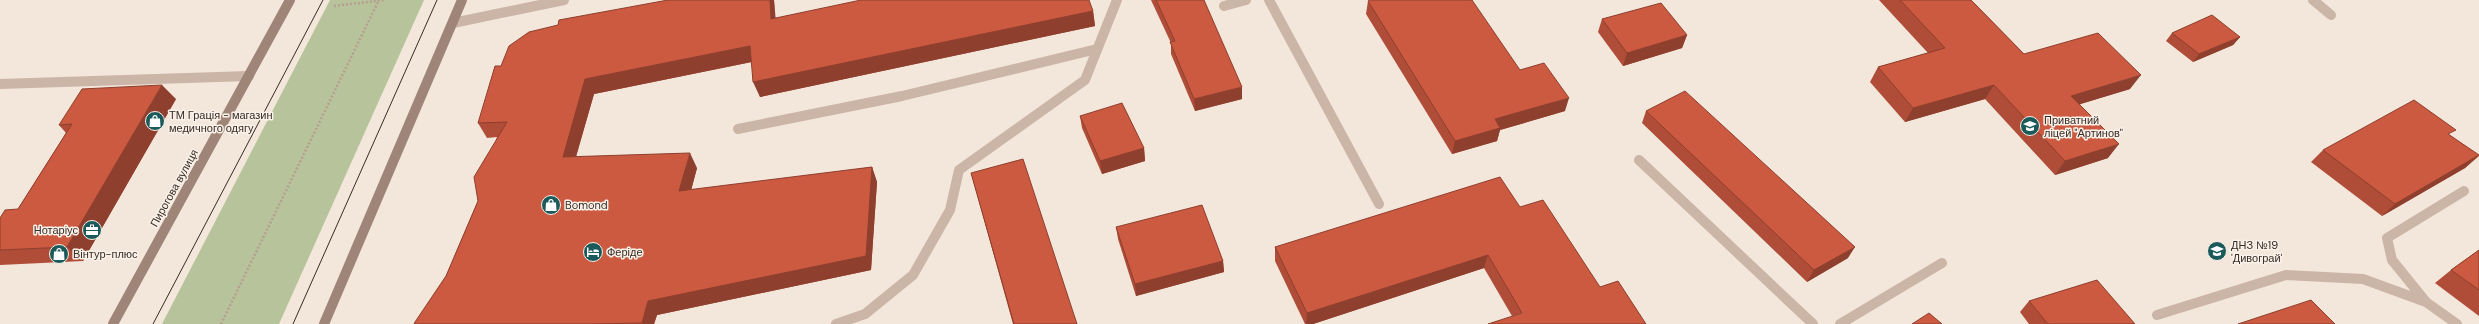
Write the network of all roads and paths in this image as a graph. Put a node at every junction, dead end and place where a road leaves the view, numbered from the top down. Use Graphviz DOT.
graph roads {
  1 [pos="290,0"];
  2 [pos="384,0"];
  3 [pos="462,0"];
  4 [pos="564,0"];
  5 [pos="1117,0"];
  6 [pos="1246,0"];
  7 [pos="1269,0"];
  8 [pos="2313,0"];
  9 [pos="378,1"];
  10 [pos="334,6"];
  11 [pos="1224,6"];
  12 [pos="2331,16"];
  13 [pos="453,23"];
  14 [pos="1097,49"];
  15 [pos="249,76"];
  16 [pos="0,84"];
  17 [pos="738,129"];
  18 [pos="1639,160"];
  19 [pos="2464,191"];
  20 [pos="1379,204"];
  21 [pos="1942,263"];
  22 [pos="2426,302"];
  23 [pos="2157,315"];
  24 [pos="113,324"];
  25 [pos="221,324"];
  26 [pos="324,324"];
  27 [pos="836,324"];
  28 [pos="1813,324"];
  29 [pos="1840,324"];
  30 [pos="2457,324"];
  1 -- 15 [label="main road, Пирогова вулиця"];
  2 -- 9 [label="path"];
  3 -- 13 [label="main road"];
  4 -- 13 [label="street"];
  5 -- 14 [label="street"];
  6 -- 11 [label="street"];
  7 -- 20 [label="street"];
  8 -- 12 [label="street"];
  9 -- 10 [label="path"];
  9 -- 25 [label="path"];
  13 -- 26 [label="main road"];
  14 -- 17 [label="street"];
  14 -- 27 [label="street"];
  15 -- 16 [label="street"];
  15 -- 24 [label="main road, Пирогова вулиця"];
  18 -- 28 [label="street"];
  19 -- 22 [label="street"];
  21 -- 29 [label="street"];
  22 -- 23 [label="street"];
  22 -- 30 [label="street"];
}
